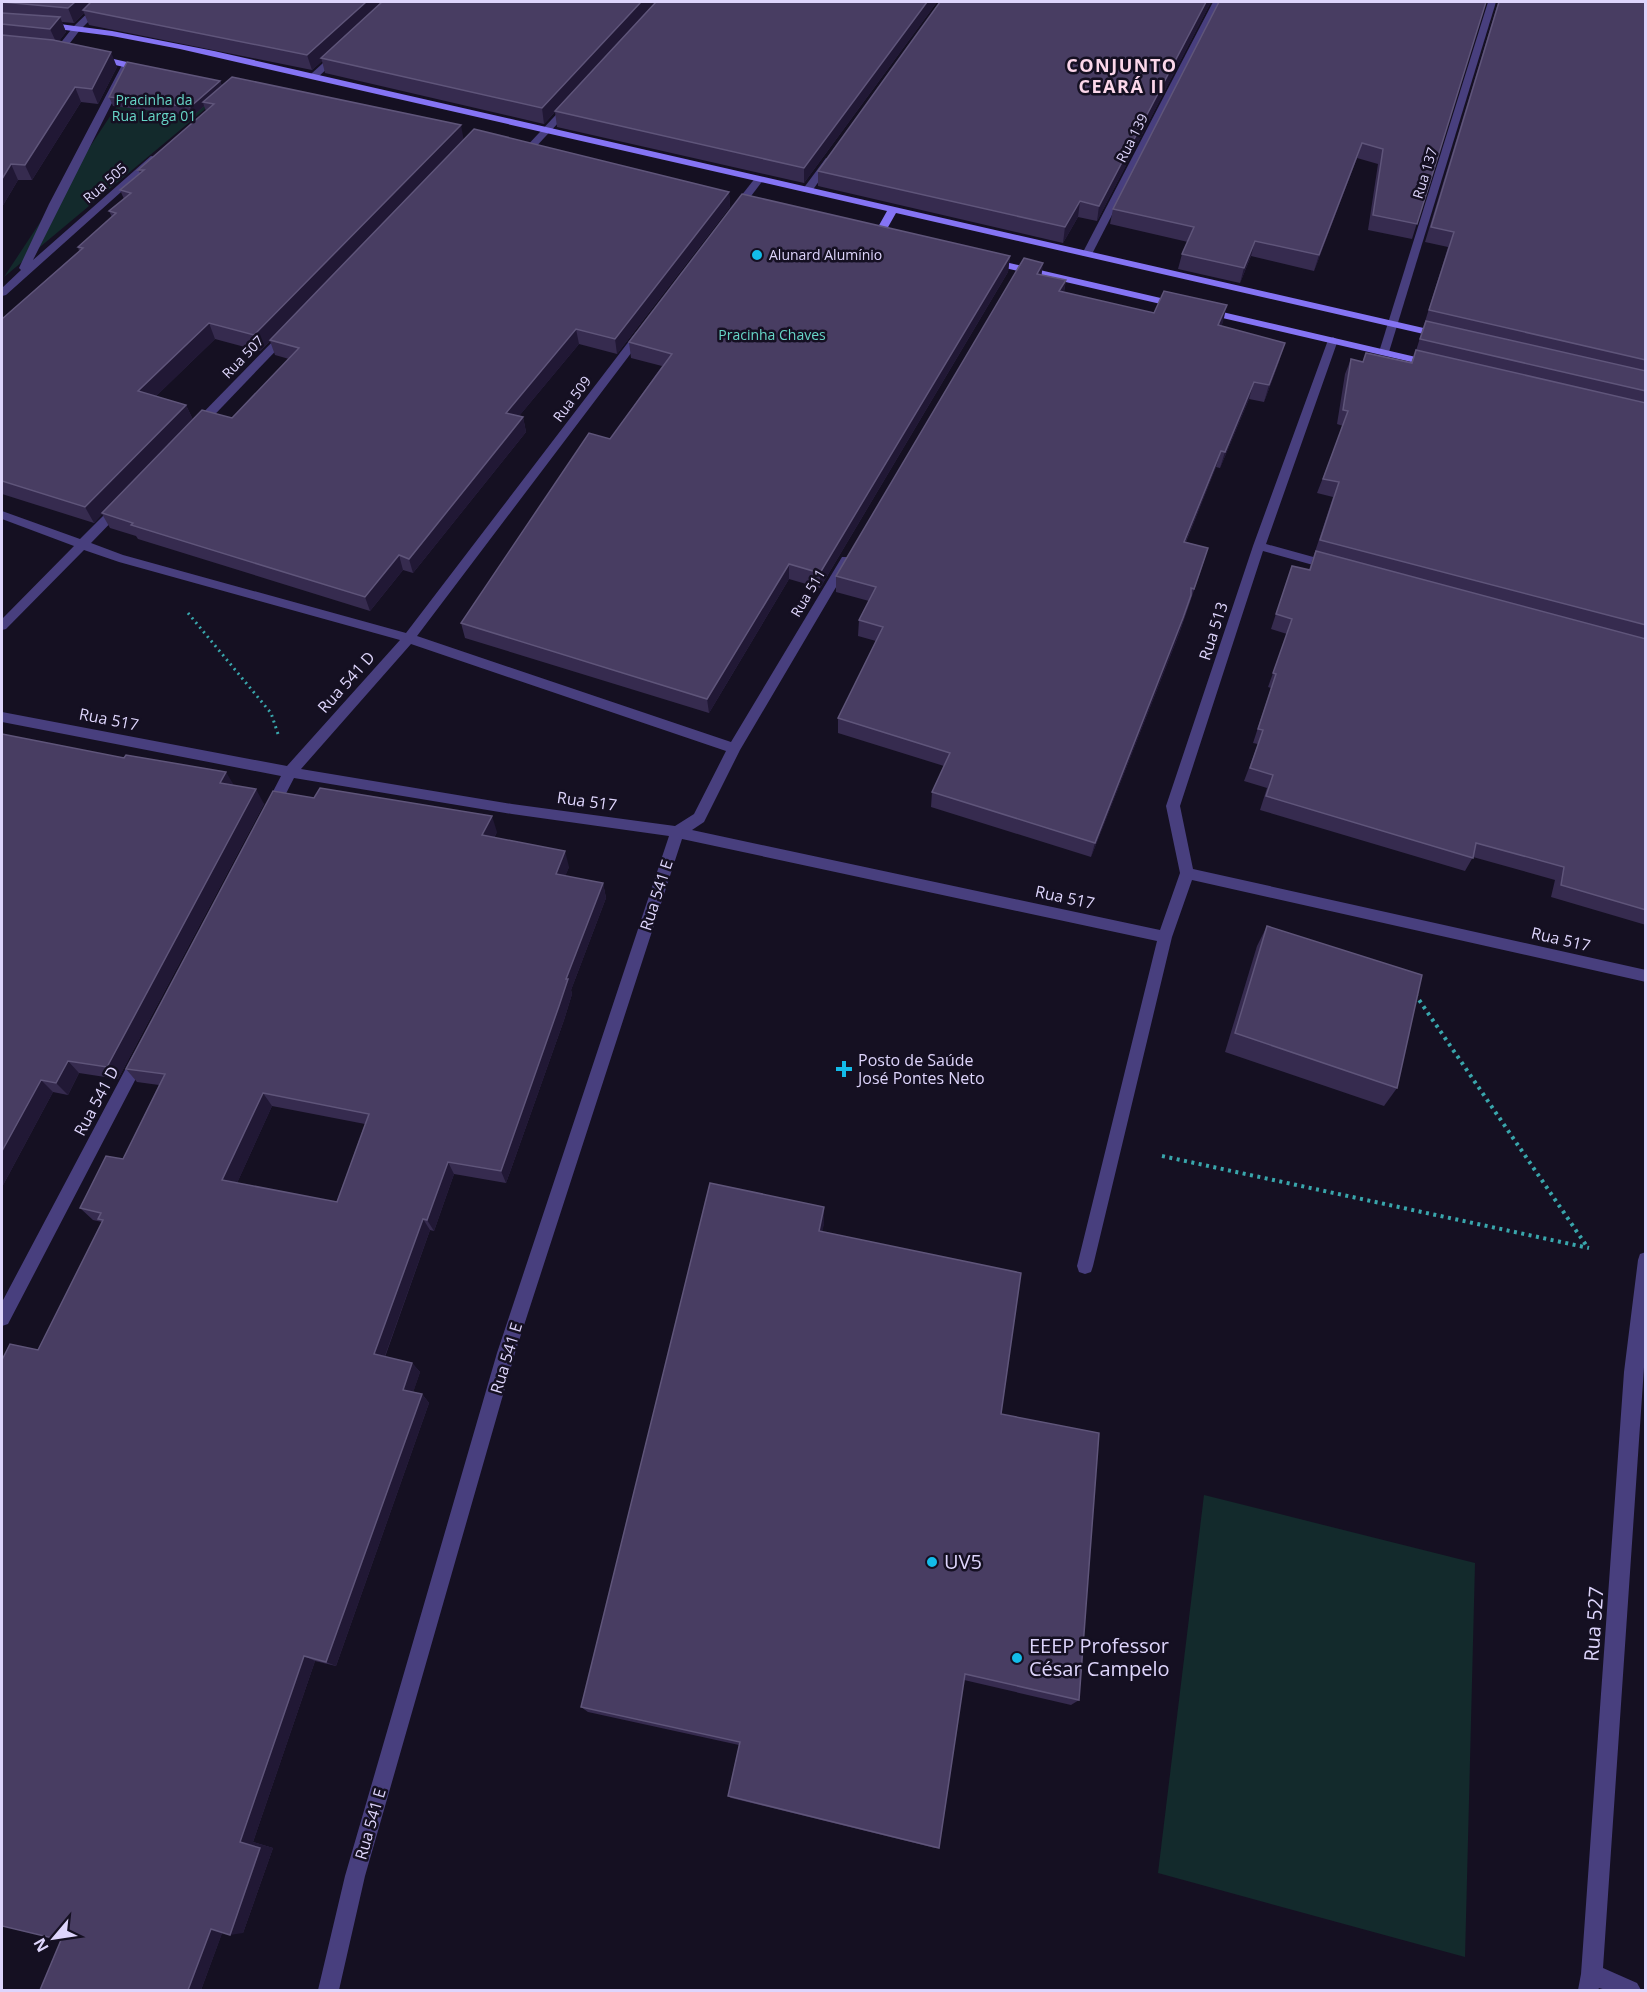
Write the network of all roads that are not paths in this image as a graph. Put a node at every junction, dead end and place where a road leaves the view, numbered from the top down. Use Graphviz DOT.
graph roads {
  1 [pos="104,2"];
  2 [pos="1217,2"];
  3 [pos="1492,2"];
  4 [pos="34,25"];
  5 [pos="77,28"];
  6 [pos="346,46"];
  7 [pos="48,49"];
  8 [pos="71,52"];
  9 [pos="126,65"];
  10 [pos="159,72"];
  11 [pos="314,76"];
  12 [pos="579,95"];
  13 [pos="549,129"];
  14 [pos="164,150"];
  15 [pos="835,152"];
  16 [pos="539,153"];
  17 [pos="759,179"];
  18 [pos="808,189"];
  19 [pos="893,209"];
  20 [pos="725,223"];
  21 [pos="866,233"];
  22 [pos="1087,254"];
  23 [pos="975,258"];
  24 [pos="20,276"];
  25 [pos="2,293"];
  26 [pos="1393,323"];
  27 [pos="295,325"];
  28 [pos="646,327"];
  29 [pos="1450,337"];
  30 [pos="1333,340"];
  31 [pos="1384,352"];
  32 [pos="1441,365"];
  33 [pos="188,435"];
  34 [pos="131,495"];
  35 [pos="2,515"];
  36 [pos="855,544"];
  37 [pos="82,546"];
  38 [pos="1259,546"];
  39 [pos="1338,567"];
  40 [pos="2,626"];
  41 [pos="409,638"];
  42 [pos="2,717"];
  43 [pos="734,748"];
  44 [pos="290,772"];
  45 [pos="263,824"];
  46 [pos="677,832"];
  47 [pos="1187,873"];
  48 [pos="1165,937"];
  49 [pos="1646,976"];
  50 [pos="146,1045"];
  51 [pos="1646,1260"];
  52 [pos="1085,1266"];
  53 [pos="2,1318"];
  54 [pos="1639,1374"];
  55 [pos="1590,1982"];
  56 [pos="328,1990"];
  57 [pos="1630,1990"];
  1 -- 5 [label="street"];
  2 -- 22 [label="street, Rua 139"];
  3 -- 26 [label="street, Rua 137"];
  4 -- 5 [label="street"];
  5 -- 8 [label="street"];
  5 -- 11 [label="street"];
  6 -- 11 [label="street"];
  7 -- 8 [label="street"];
  8 -- 9 [label="street"];
  9 -- 10 [label="street"];
  9 -- 24 [label="street, Rua 505"];
  11 -- 13 [label="street"];
  12 -- 13 [label="street"];
  13 -- 16 [label="street"];
  13 -- 17 [label="street"];
  14 -- 24 [label="street, Rua 505"];
  15 -- 18 [label="street"];
  17 -- 18 [label="street"];
  17 -- 20 [label="street"];
  18 -- 19 [label="street"];
  19 -- 21 [label="street"];
  19 -- 22 [label="street"];
  22 -- 26 [label="street"];
  23 -- 30 [label="street"];
  24 -- 25 [label="street, Rua 505"];
  26 -- 29 [label="street"];
  26 -- 31 [label="street, Rua 137"];
  27 -- 33 [label="street, Rua 507"];
  28 -- 41 [label="street, Rua 509"];
  30 -- 31 [label="street"];
  30 -- 38 [label="street, Rua 513"];
  31 -- 32 [label="street"];
  34 -- 37 [label="street"];
  35 -- 37 [label="street"];
  36 -- 43 [label="street, Rua 511"];
  37 -- 40 [label="street"];
  37 -- 41 [label="street"];
  38 -- 39 [label="street"];
  38 -- 47 [label="street, Rua 513"];
  41 -- 43 [label="street"];
  41 -- 44 [label="street, Rua 541 D"];
  42 -- 44 [label="street, Rua 517"];
  43 -- 46 [label="street"];
  44 -- 45 [label="street, Rua 541 D"];
  44 -- 46 [label="street, Rua 517"];
  46 -- 48 [label="street, Rua 517"];
  46 -- 56 [label="street, Rua 541 E"];
  47 -- 48 [label="street"];
  47 -- 49 [label="street, Rua 517"];
  48 -- 52 [label="street"];
  50 -- 53 [label="street, Rua 541 D"];
  51 -- 54 [label="street, Rua 527"];
  54 -- 55 [label="street, Rua 527"];
  55 -- 57 [label="street"];
}
